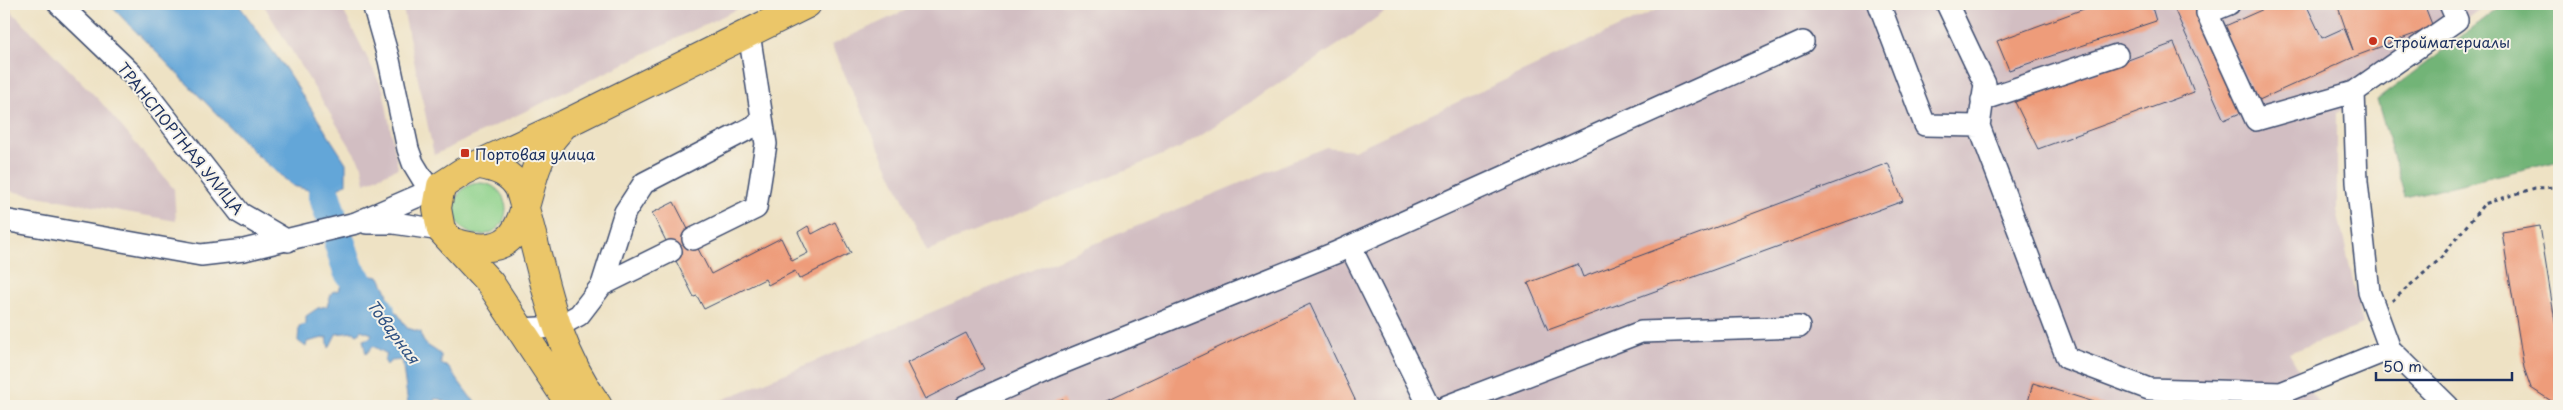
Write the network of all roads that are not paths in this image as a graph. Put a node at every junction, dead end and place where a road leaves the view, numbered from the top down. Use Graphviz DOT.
graph roads {
  1 [pos="59,4"];
  2 [pos="373,4"];
  3 [pos="807,4"];
  4 [pos="1879,4"];
  5 [pos="1947,4"];
  6 [pos="2228,4"];
  7 [pos="2450,4"];
  8 [pos="2205,8"];
  9 [pos="749,33"];
  10 [pos="1803,42"];
  11 [pos="2117,55"];
  12 [pos="2354,92"];
  13 [pos="1982,100"];
  14 [pos="762,122"];
  15 [pos="565,124"];
  16 [pos="1979,126"];
  17 [pos="480,165"];
  18 [pos="435,189"];
  19 [pos="525,212"];
  20 [pos="4,220"];
  21 [pos="356,223"];
  22 [pos="447,236"];
  23 [pos="693,239"];
  24 [pos="288,241"];
  25 [pos="1350,246"];
  26 [pos="671,250"];
  27 [pos="602,285"];
  28 [pos="557,327"];
  29 [pos="1799,327"];
  30 [pos="521,329"];
  31 [pos="2390,349"];
  32 [pos="969,405"];
  33 [pos="571,406"];
  34 [pos="598,406"];
  35 [pos="1429,406"];
  36 [pos="1447,406"];
  37 [pos="2448,406"];
  1 -- 24 [label="street, ТРАНСПОРТНАЯ УЛИЦА"];
  2 -- 18 [label="street"];
  3 -- 9 [label="main road"];
  4 -- 16 [label="street"];
  5 -- 13 [label="street"];
  6 -- 8 [label="street"];
  7 -- 12 [label="street"];
  8 -- 12 [label="street"];
  9 -- 14 [label="street"];
  9 -- 15 [label="main road"];
  10 -- 25 [label="street"];
  11 -- 13 [label="street"];
  12 -- 31 [label="street"];
  13 -- 16 [label="street"];
  14 -- 23 [label="street"];
  14 -- 27 [label="street"];
  15 -- 17 [label="main road"];
  15 -- 19 [label="main road"];
  16 -- 31 [label="street"];
  17 -- 18 [label="main road"];
  17 -- 19 [label="main road"];
  18 -- 21 [label="street"];
  18 -- 22 [label="main road"];
  19 -- 22 [label="main road"];
  19 -- 28 [label="main road"];
  20 -- 24 [label="street"];
  21 -- 22 [label="street"];
  21 -- 24 [label="street"];
  22 -- 30 [label="main road"];
  25 -- 32 [label="street"];
  25 -- 35 [label="street"];
  26 -- 27 [label="street"];
  27 -- 28 [label="street"];
  28 -- 30 [label="street"];
  28 -- 34 [label="main road"];
  29 -- 36 [label="street"];
  30 -- 33 [label="main road"];
  31 -- 37 [label="street"];
}
